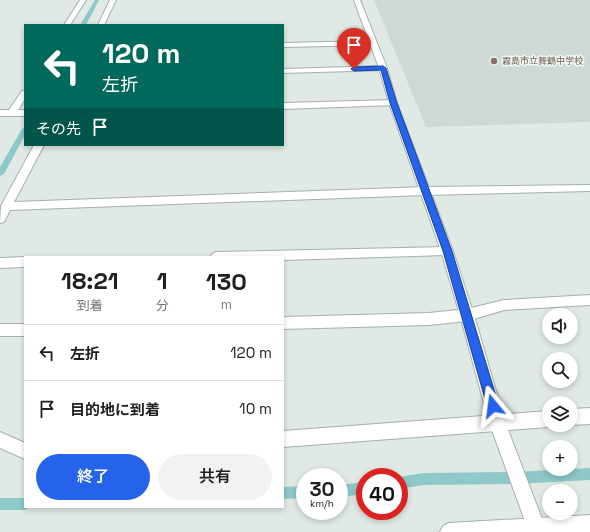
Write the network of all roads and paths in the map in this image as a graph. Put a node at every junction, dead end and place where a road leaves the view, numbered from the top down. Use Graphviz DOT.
graph roads {
  1 [pos="83,0"];
  2 [pos="113,0"];
  3 [pos="357,0"];
  4 [pos="68,24"];
  5 [pos="101,24"];
  6 [pos="373,43"];
  7 [pos="284,45"];
  8 [pos="383,68"];
  9 [pos="284,71"];
  10 [pos="24,96"];
  11 [pos="393,103"];
  12 [pos="284,106"];
  13 [pos="19,113"];
  14 [pos="1,115"];
  15 [pos="38,146"];
  16 [pos="590,188"];
  17 [pos="425,191"];
  18 [pos="6,206"];
  19 [pos="0,219"];
  20 [pos="447,251"];
  21 [pos="254,256"];
  22 [pos="24,262"];
  23 [pos="0,263"];
  24 [pos="590,300"];
  25 [pos="467,315"];
  26 [pos="284,323"];
  27 [pos="0,330"];
  28 [pos="24,330"];
  29 [pos="590,416"];
  30 [pos="578,417"];
  31 [pos="542,419"];
  32 [pos="500,428"];
  33 [pos="284,439"];
  34 [pos="0,440"];
  35 [pos="24,451"];
  36 [pos="590,524"];
  37 [pos="538,530"];
  38 [pos="449,532"];
  1 -- 4 [label="street"];
  2 -- 5 [label="street"];
  3 -- 6 [label="street"];
  6 -- 7 [label="street"];
  6 -- 8 [label="street"];
  8 -- 9 [label="street"];
  8 -- 11 [label="street"];
  10 -- 13 [label="street"];
  11 -- 12 [label="street"];
  11 -- 17 [label="street"];
  13 -- 14 [label="street"];
  15 -- 18 [label="street"];
  16 -- 17 [label="street"];
  17 -- 18 [label="street"];
  17 -- 20 [label="street"];
  18 -- 19 [label="street"];
  20 -- 21 [label="street"];
  20 -- 25 [label="street"];
  22 -- 23 [label="street"];
  24 -- 25 [label="street"];
  25 -- 26 [label="street"];
  25 -- 32 [label="street"];
  27 -- 28 [label="street"];
  29 -- 30 [label="street"];
  31 -- 32 [label="street"];
  32 -- 33 [label="street"];
  32 -- 37 [label="street"];
  34 -- 35 [label="street"];
  36 -- 37 [label="street"];
  37 -- 38 [label="street"];
}
